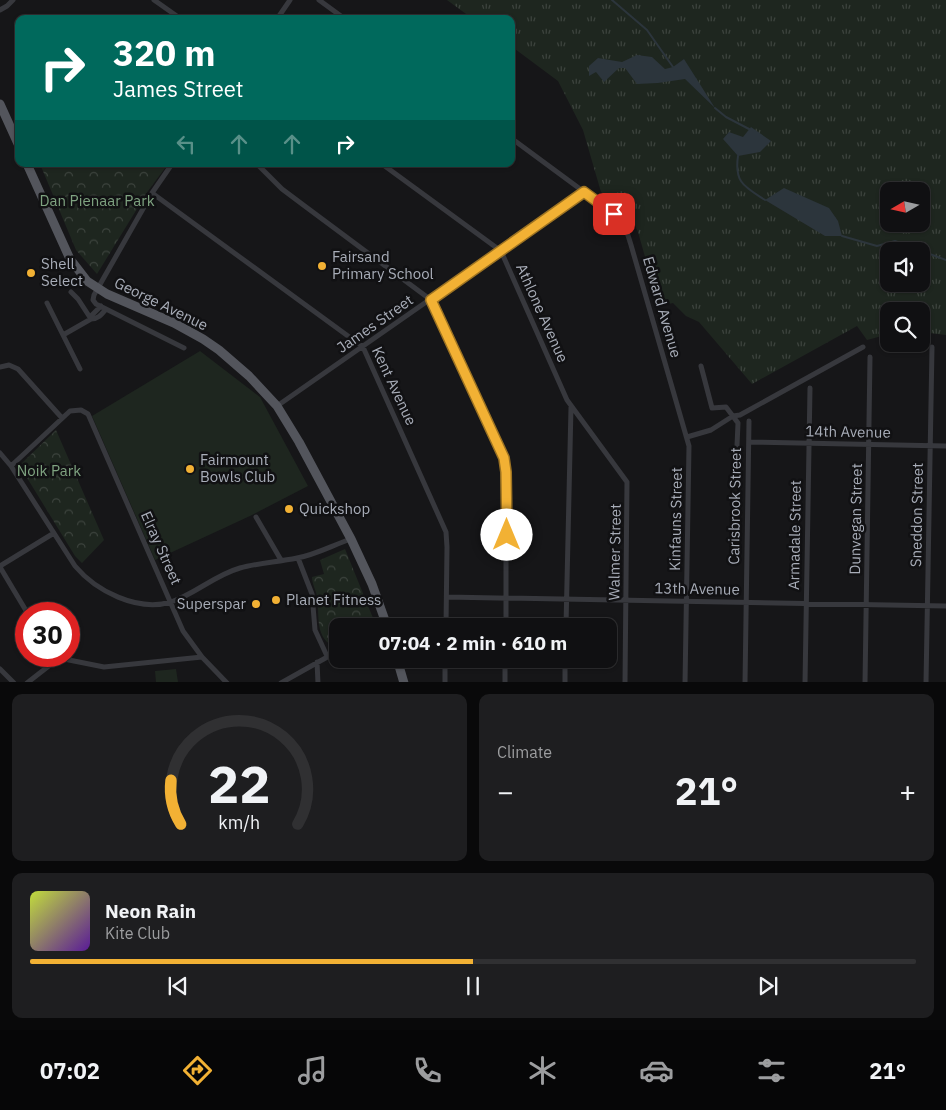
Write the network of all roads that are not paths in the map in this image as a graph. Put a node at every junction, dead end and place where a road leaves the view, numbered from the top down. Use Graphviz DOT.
graph roads {
  1 [pos="13,0"];
  2 [pos="154,0"];
  3 [pos="290,0"];
  4 [pos="319,0"];
  5 [pos="0,10"];
  6 [pos="175,15"];
  7 [pos="279,15"];
  8 [pos="340,15"];
  9 [pos="0,104"];
  10 [pos="15,137"];
  11 [pos="515,141"];
  12 [pos="28,167"];
  13 [pos="170,167"];
  14 [pos="260,167"];
  15 [pos="386,167"];
  16 [pos="584,192"];
  17 [pos="152,193"];
  18 [pos="501,251"];
  19 [pos="98,288"];
  20 [pos="70,292"];
  21 [pos="431,300"];
  22 [pos="47,303"];
  23 [pos="104,308"];
  24 [pos="91,319"];
  25 [pos="63,335"];
  26 [pos="363,347"];
  27 [pos="863,347"];
  28 [pos="184,348"];
  29 [pos="932,348"];
  30 [pos="870,357"];
  31 [pos="701,366"];
  32 [pos="0,367"];
  33 [pos="80,369"];
  34 [pos="810,388"];
  35 [pos="277,406"];
  36 [pos="571,406"];
  37 [pos="733,416"];
  38 [pos="62,418"];
  39 [pos="749,421"];
  40 [pos="687,437"];
  41 [pos="749,442"];
  42 [pos="809,443"];
  43 [pos="870,445"];
  44 [pos="689,446"];
  45 [pos="931,446"];
  46 [pos="946,446"];
  47 [pos="0,453"];
  48 [pos="11,466"];
  49 [pos="736,468"];
  50 [pos="627,482"];
  51 [pos="256,517"];
  52 [pos="54,533"];
  53 [pos="349,538"];
  54 [pos="298,558"];
  55 [pos="281,560"];
  56 [pos="0,567"];
  57 [pos="447,597"];
  58 [pos="506,598"];
  59 [pos="566,599"];
  60 [pos="626,601"];
  61 [pos="687,601"];
  62 [pos="21,602"];
  63 [pos="172,602"];
  64 [pos="746,603"];
  65 [pos="807,603"];
  66 [pos="866,605"];
  67 [pos="928,605"];
  68 [pos="946,606"];
  69 [pos="382,618"];
  70 [pos="446,618"];
  71 [pos="506,618"];
  72 [pos="566,618"];
  73 [pos="327,656"];
  74 [pos="202,657"];
  75 [pos="80,662"];
  76 [pos="317,662"];
  77 [pos="46,667"];
  78 [pos="399,668"];
  79 [pos="445,668"];
  80 [pos="506,668"];
  81 [pos="565,668"];
  82 [pos="0,669"];
  83 [pos="403,680"];
  84 [pos="14,682"];
  85 [pos="27,682"];
  86 [pos="227,682"];
  87 [pos="281,682"];
  88 [pos="318,682"];
  89 [pos="445,682"];
  90 [pos="505,682"];
  91 [pos="565,682"];
  92 [pos="625,682"];
  93 [pos="685,682"];
  94 [pos="745,682"];
  95 [pos="805,682"];
  96 [pos="865,682"];
  97 [pos="926,682"];
  1 -- 5 [label="street"];
  2 -- 6 [label="street"];
  3 -- 7 [label="street"];
  4 -- 8 [label="street"];
  9 -- 10 [label="main road"];
  11 -- 16 [label="street, Edward Avenue"];
  12 -- 19 [label="main road, George Avenue"];
  13 -- 17 [label="street"];
  14 -- 21 [label="street"];
  15 -- 18 [label="street, Athlone Avenue"];
  16 -- 18 [label="street, James Street"];
  16 -- 40 [label="street, Edward Avenue"];
  17 -- 19 [label="street"];
  17 -- 26 [label="street, Kent Avenue"];
  18 -- 21 [label="street, James Street"];
  18 -- 36 [label="street, Athlone Avenue"];
  19 -- 23 [label="street"];
  19 -- 35 [label="main road, George Avenue"];
  20 -- 24 [label="street"];
  21 -- 26 [label="street, James Street"];
  21 -- 58 [label="street"];
  22 -- 25 [label="street"];
  23 -- 24 [label="street"];
  23 -- 28 [label="street"];
  24 -- 25 [label="street"];
  25 -- 33 [label="street"];
  26 -- 35 [label="street, James Street"];
  26 -- 57 [label="street, Kent Avenue"];
  27 -- 37 [label="street"];
  29 -- 45 [label="street, Sneddon Street"];
  30 -- 43 [label="street, Dunvegan Street"];
  31 -- 37 [label="street"];
  32 -- 38 [label="street"];
  34 -- 42 [label="street, Armadale Street"];
  35 -- 53 [label="main road, George Avenue"];
  36 -- 50 [label="street, Athlone Avenue"];
  36 -- 59 [label="street"];
  37 -- 40 [label="street"];
  37 -- 49 [label="street"];
  38 -- 48 [label="street"];
  38 -- 63 [label="street, Elray Street"];
  39 -- 41 [label="street, Carisbrook Street"];
  40 -- 44 [label="street, Edward Avenue"];
  41 -- 42 [label="street, 14th Avenue"];
  41 -- 64 [label="street, Carisbrook Street"];
  42 -- 43 [label="street, 14th Avenue"];
  42 -- 65 [label="street, Armadale Street"];
  43 -- 45 [label="street, 14th Avenue"];
  43 -- 66 [label="street, Dunvegan Street"];
  44 -- 61 [label="street, Kinfauns Street"];
  45 -- 46 [label="street, 14th Avenue"];
  45 -- 67 [label="street, Sneddon Street"];
  47 -- 48 [label="street"];
  48 -- 52 [label="street"];
  50 -- 60 [label="street, Walmer Street"];
  51 -- 55 [label="street"];
  52 -- 56 [label="street"];
  52 -- 63 [label="street"];
  53 -- 54 [label="street"];
  53 -- 69 [label="main road, George Avenue"];
  54 -- 55 [label="street"];
  54 -- 73 [label="street"];
  55 -- 63 [label="street"];
  56 -- 62 [label="street"];
  57 -- 58 [label="street, 13th Avenue"];
  57 -- 70 [label="street, Kent Avenue"];
  58 -- 59 [label="street, 13th Avenue"];
  58 -- 71 [label="street"];
  59 -- 60 [label="street, 13th Avenue"];
  59 -- 72 [label="street"];
  60 -- 61 [label="street, 13th Avenue"];
  60 -- 92 [label="street, Walmer Street"];
  61 -- 64 [label="street, 13th Avenue"];
  61 -- 93 [label="street, Kinfauns Street"];
  63 -- 74 [label="street, Elray Street"];
  64 -- 65 [label="street, 13th Avenue"];
  64 -- 94 [label="street, Carisbrook Street"];
  65 -- 66 [label="street, 13th Avenue"];
  65 -- 95 [label="street, Armadale Street"];
  66 -- 67 [label="street, 13th Avenue"];
  66 -- 96 [label="street, Dunvegan Street"];
  67 -- 68 [label="street, 13th Avenue"];
  67 -- 97 [label="street, Sneddon Street"];
  73 -- 76 [label="street"];
  74 -- 75 [label="street"];
  74 -- 86 [label="street, Elray Street"];
  76 -- 87 [label="street"];
  76 -- 88 [label="street"];
  77 -- 85 [label="street"];
  78 -- 83 [label="main road"];
  79 -- 89 [label="street"];
  80 -- 90 [label="street"];
  81 -- 91 [label="street"];
  82 -- 84 [label="street"];
}
